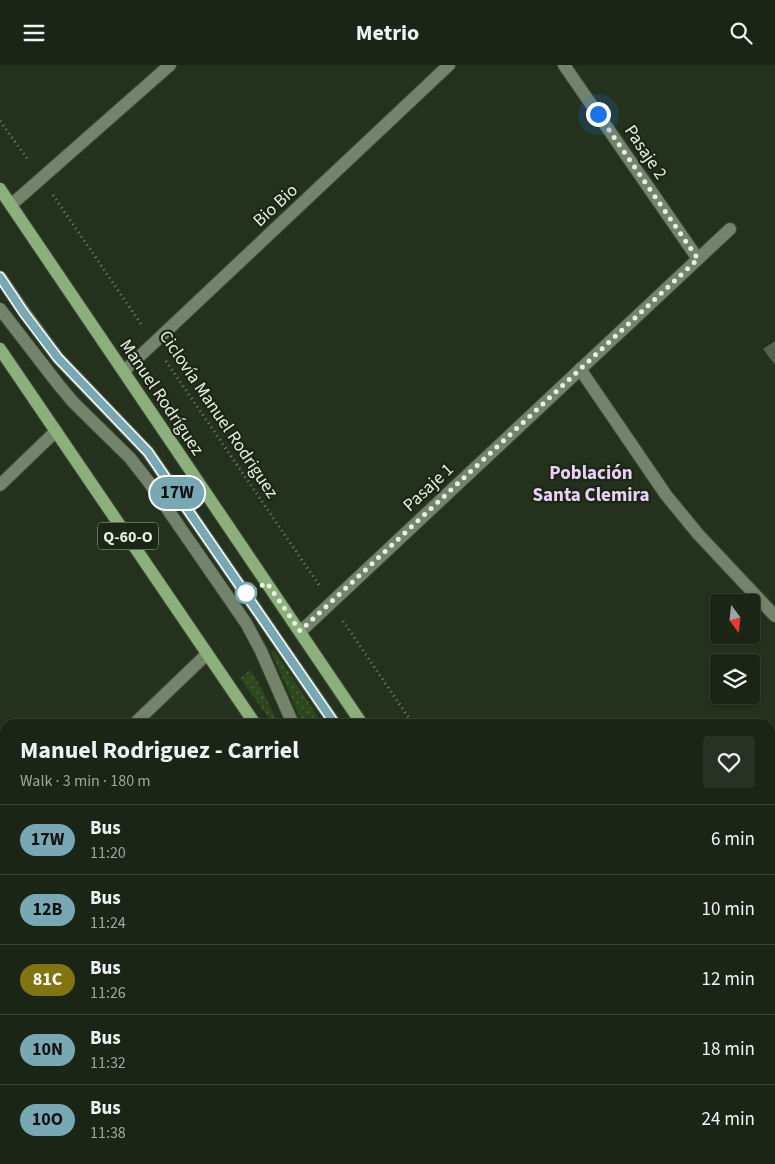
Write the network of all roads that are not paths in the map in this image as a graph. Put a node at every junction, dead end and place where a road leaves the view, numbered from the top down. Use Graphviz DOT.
graph roads {
  1 [pos="170,65"];
  2 [pos="564,65"];
  3 [pos="447,66"];
  4 [pos="0,189"];
  5 [pos="11,205"];
  6 [pos="730,229"];
  7 [pos="698,259"];
  8 [pos="0,277"];
  9 [pos="0,309"];
  10 [pos="0,349"];
  11 [pos="580,369"];
  12 [pos="124,371"];
  13 [pos="56,431"];
  14 [pos="0,485"];
  15 [pos="775,616"];
  16 [pos="300,631"];
  17 [pos="207,654"];
  18 [pos="139,719"];
  19 [pos="252,719"];
  20 [pos="291,719"];
  21 [pos="332,719"];
  22 [pos="359,719"];
  1 -- 5 [label="street"];
  2 -- 7 [label="street, Pasaje 2"];
  3 -- 12 [label="street, Bio Bio"];
  4 -- 5 [label="main road, Manuel Rodríguez"];
  5 -- 12 [label="main road, Manuel Rodríguez"];
  6 -- 7 [label="street, Pasaje 1"];
  7 -- 11 [label="street, Pasaje 1"];
  8 -- 21 [label="street"];
  9 -- 20 [label="street"];
  10 -- 13 [label="main road, Q-60-O"];
  11 -- 15 [label="street"];
  11 -- 16 [label="street, Pasaje 1"];
  12 -- 16 [label="main road, Manuel Rodríguez"];
  13 -- 14 [label="street"];
  13 -- 17 [label="main road, Q-60-O"];
  16 -- 22 [label="main road, Manuel Rodríguez"];
  17 -- 18 [label="street"];
  17 -- 19 [label="main road, Q-60-O"];
}
